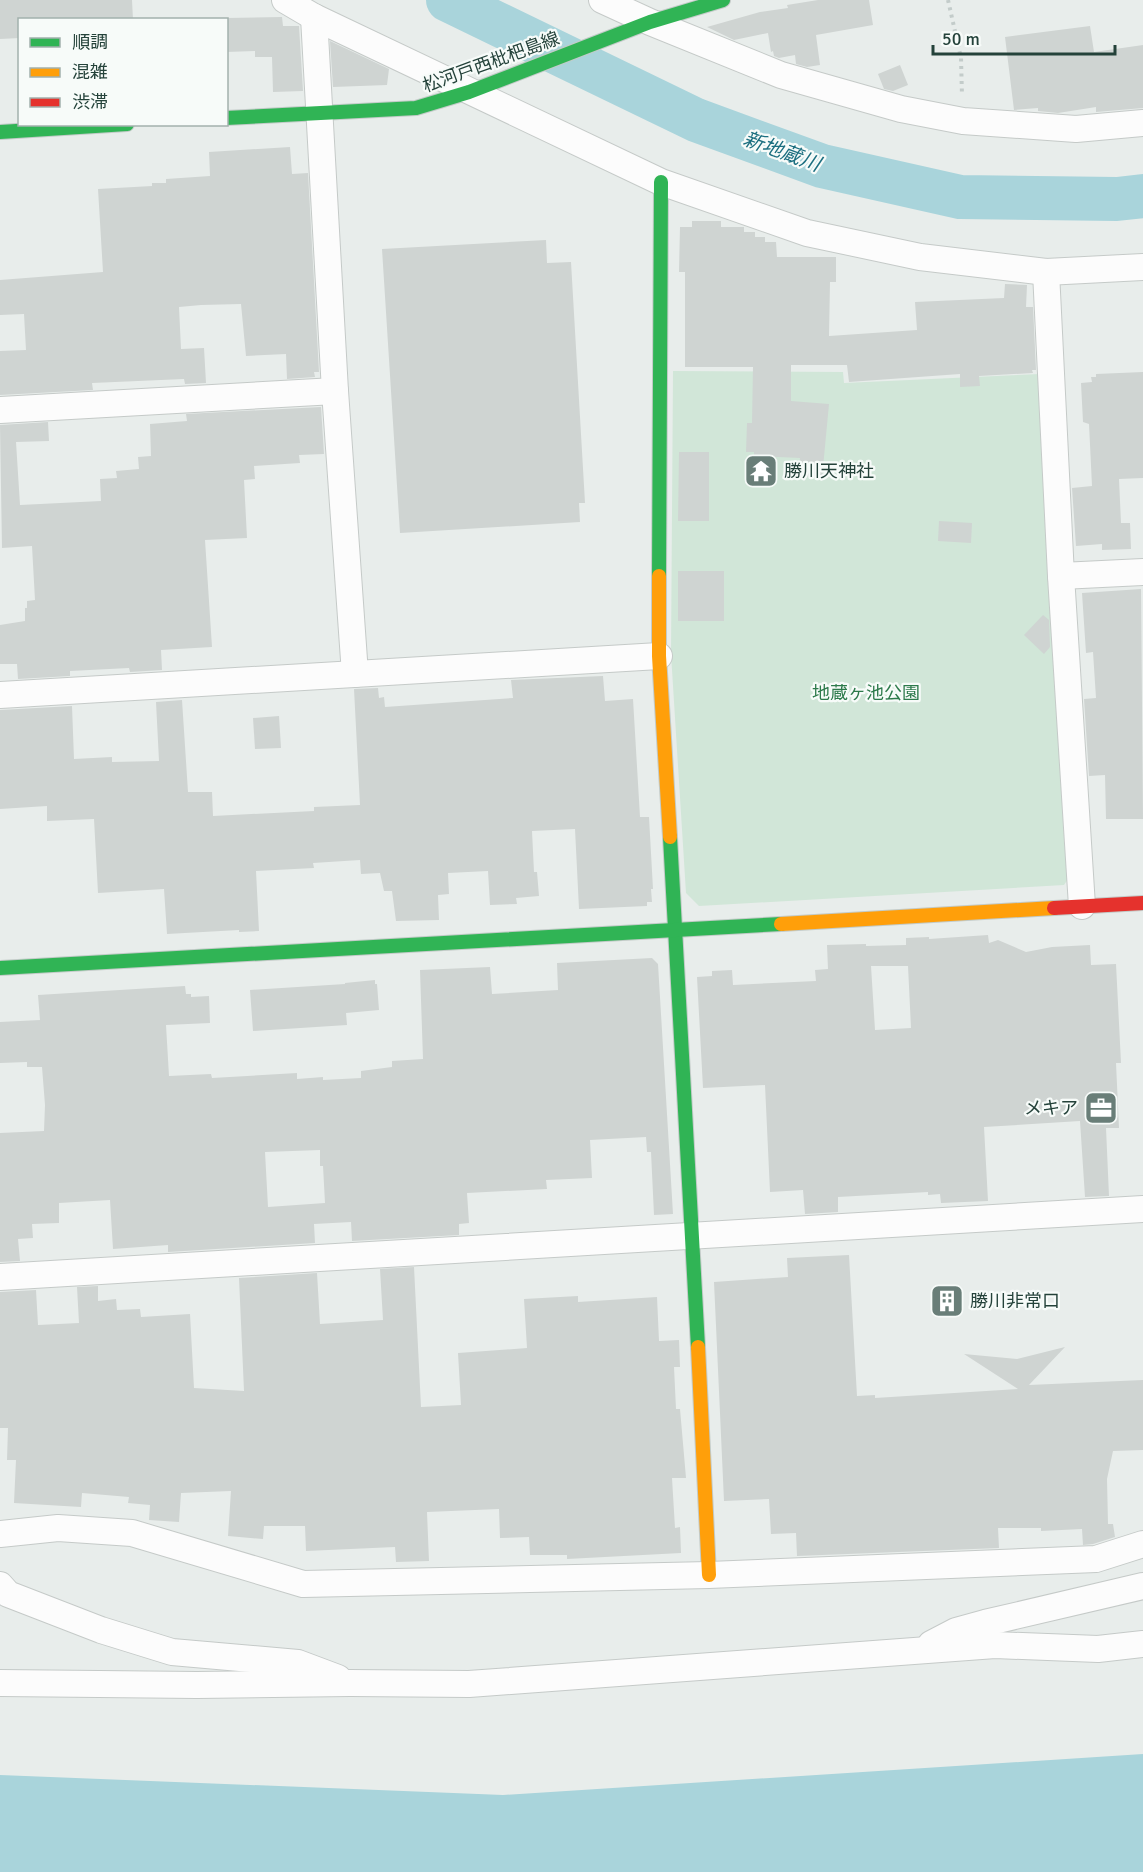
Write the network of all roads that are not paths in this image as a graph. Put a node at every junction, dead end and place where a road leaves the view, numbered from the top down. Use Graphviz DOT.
graph roads {
  1 [pos="285,0"];
  2 [pos="602,0"];
  3 [pos="723,0"];
  4 [pos="314,17"];
  5 [pos="634,17"];
  6 [pos="477,89"];
  7 [pos="319,113"];
  8 [pos="228,118"];
  9 [pos="1143,123"];
  10 [pos="96,126"];
  11 [pos="0,132"];
  12 [pos="661,182"];
  13 [pos="1143,267"];
  14 [pos="1046,272"];
  15 [pos="335,391"];
  16 [pos="0,410"];
  17 [pos="1143,572"];
  18 [pos="1061,576"];
  19 [pos="659,657"];
  20 [pos="355,674"];
  21 [pos="0,694"];
  22 [pos="1143,903"];
  23 [pos="1082,906"];
  24 [pos="674,928"];
  25 [pos="0,968"];
  26 [pos="1143,1209"];
  27 [pos="693,1236"];
  28 [pos="0,1277"];
  29 [pos="0,1534"];
  30 [pos="1143,1544"];
  31 [pos="709,1575"];
  32 [pos="0,1585"];
  33 [pos="1143,1586"];
  34 [pos="1143,1644"];
  35 [pos="917,1651"];
  36 [pos="0,1683"];
  37 [pos="350,1683"];
  1 -- 4 [label="street"];
  2 -- 5 [label="street"];
  3 -- 5 [label="street, 松河戸西枇杷島線"];
  4 -- 6 [label="street"];
  4 -- 7 [label="street"];
  5 -- 6 [label="street, 松河戸西枇杷島線"];
  5 -- 9 [label="street"];
  6 -- 7 [label="street, 松河戸西枇杷島線"];
  6 -- 12 [label="street"];
  7 -- 8 [label="street, 松河戸西枇杷島線"];
  7 -- 15 [label="street"];
  10 -- 11 [label="street"];
  12 -- 14 [label="street"];
  12 -- 19 [label="street"];
  13 -- 14 [label="street"];
  14 -- 18 [label="street"];
  15 -- 16 [label="street"];
  15 -- 20 [label="street"];
  17 -- 18 [label="street"];
  18 -- 23 [label="street"];
  19 -- 20 [label="street"];
  19 -- 24 [label="street"];
  20 -- 21 [label="street"];
  22 -- 23 [label="street"];
  23 -- 24 [label="street"];
  24 -- 25 [label="street"];
  24 -- 27 [label="street"];
  26 -- 27 [label="street"];
  27 -- 28 [label="street"];
  27 -- 31 [label="street"];
  29 -- 31 [label="street"];
  30 -- 31 [label="street"];
  32 -- 37 [label="street"];
  33 -- 35 [label="street"];
  34 -- 35 [label="street"];
  35 -- 37 [label="street"];
  36 -- 37 [label="street"];
}
